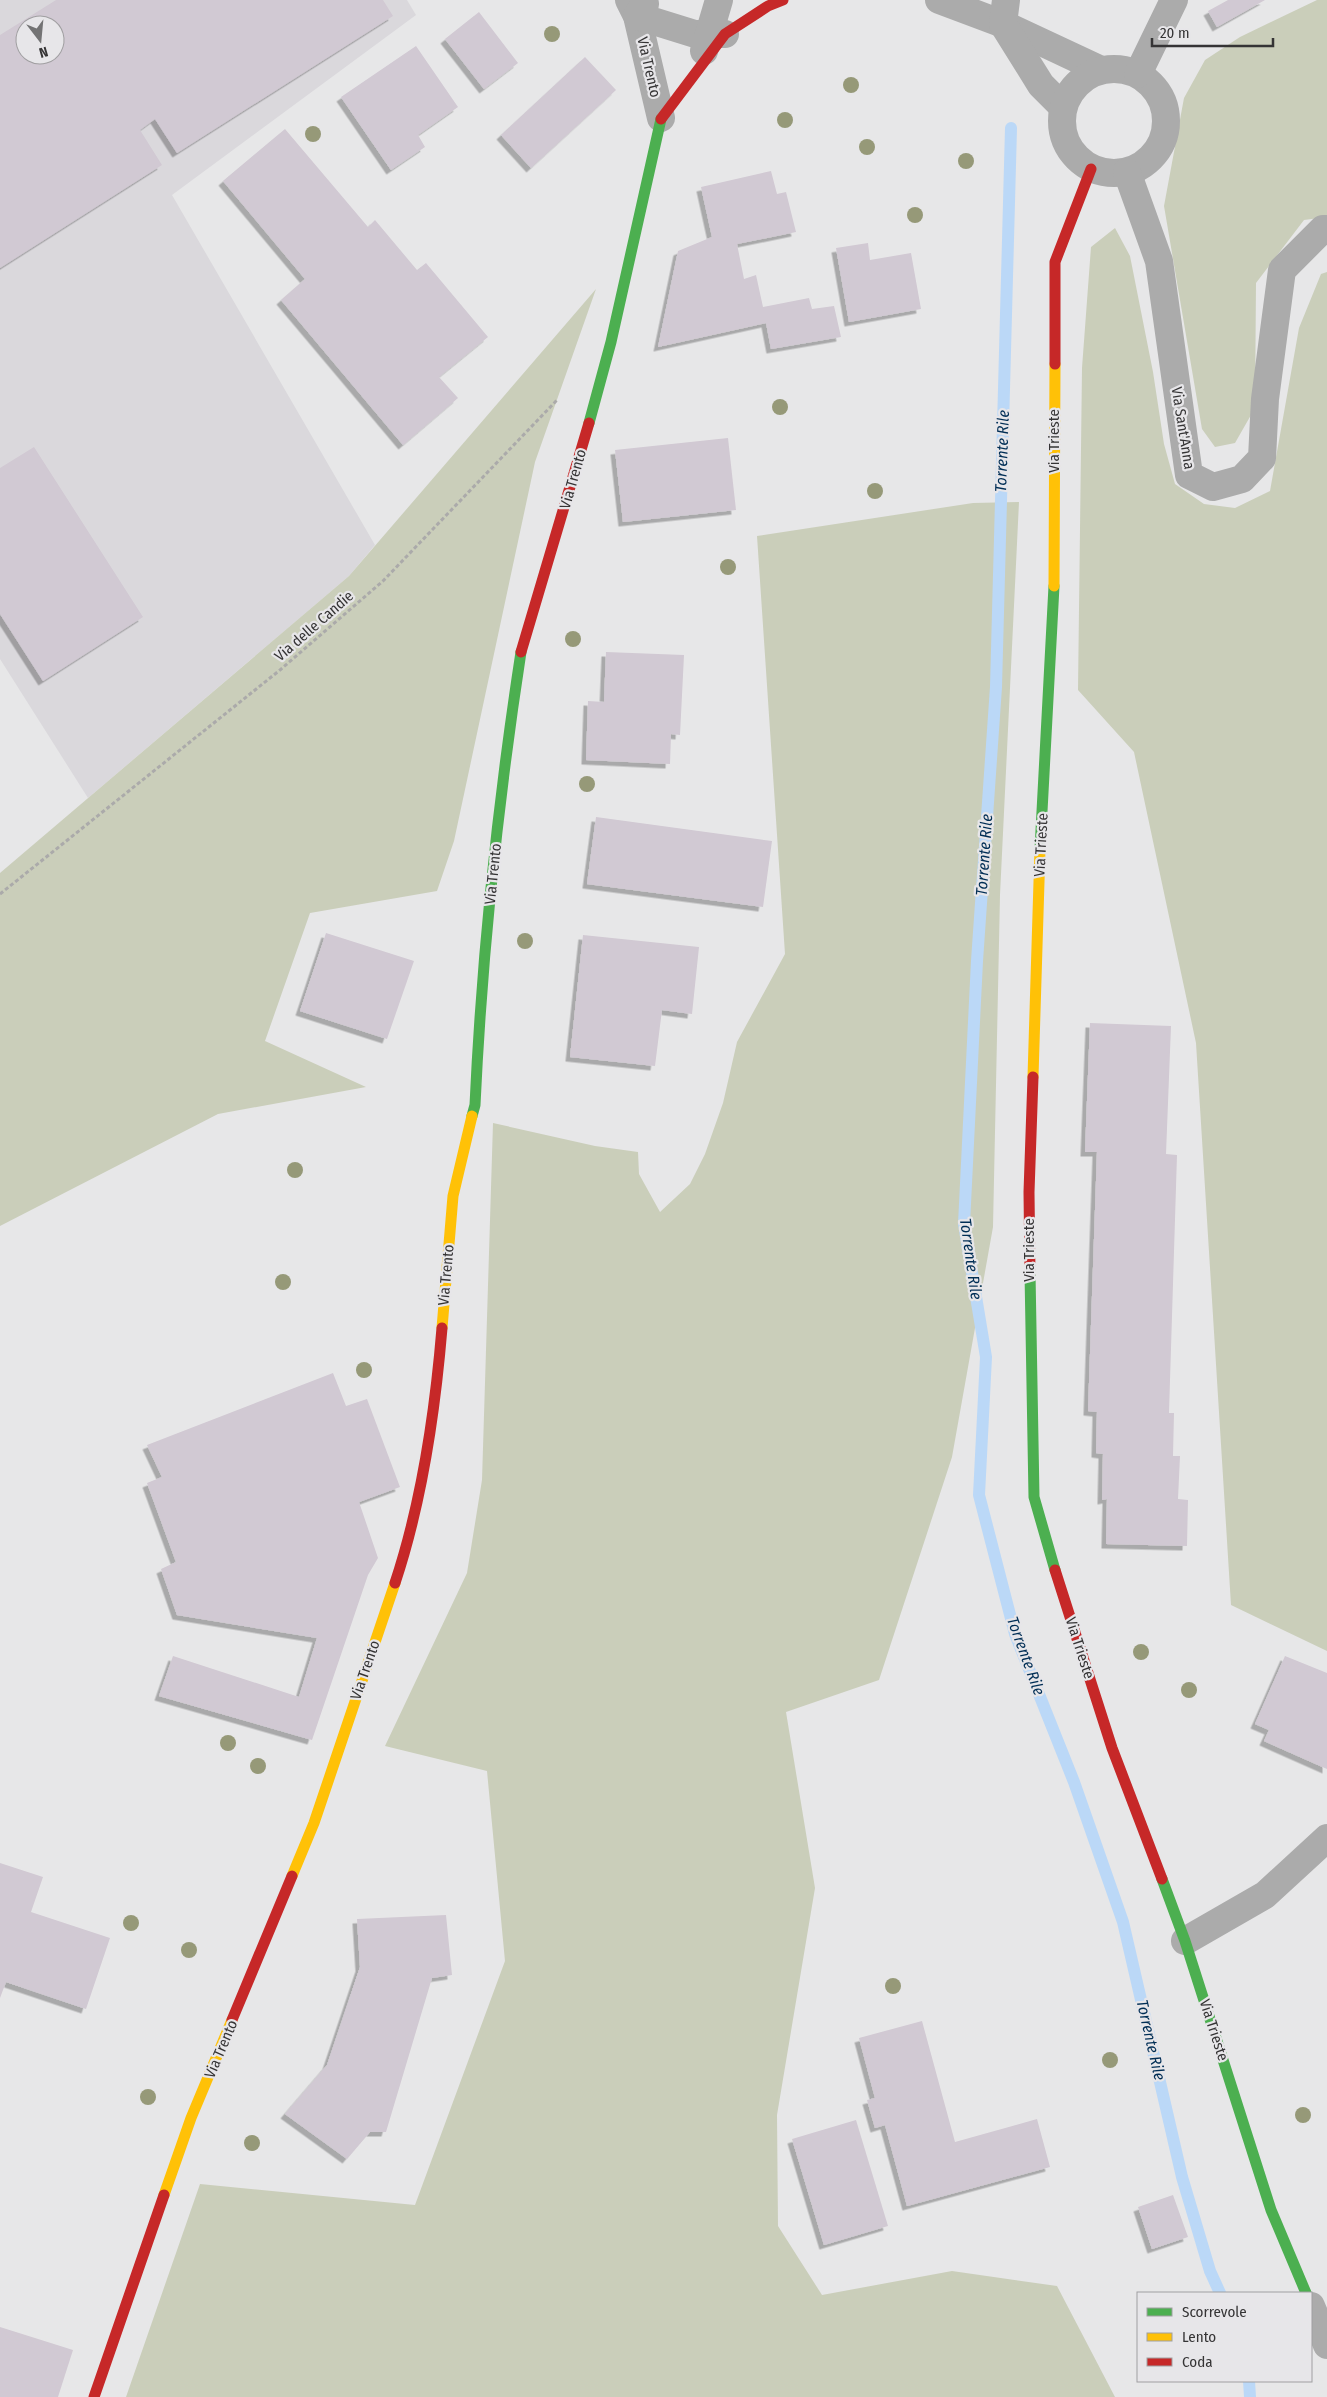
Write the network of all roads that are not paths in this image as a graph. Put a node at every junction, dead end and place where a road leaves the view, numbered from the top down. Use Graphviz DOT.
graph roads {
  1 [pos="718,0"];
  2 [pos="783,0"];
  3 [pos="939,0"];
  4 [pos="1174,0"];
  5 [pos="638,5"];
  6 [pos="1005,12"];
  7 [pos="716,34"];
  8 [pos="702,65"];
  9 [pos="1101,70"];
  10 [pos="1138,74"];
  11 [pos="1062,106"];
  12 [pos="661,118"];
  13 [pos="1091,169"];
  14 [pos="1127,172"];
  15 [pos="1327,229"];
  16 [pos="1327,1838"];
  17 [pos="1185,1941"];
  18 [pos="1306,2292"];
  19 [pos="1312,2308"];
  20 [pos="1327,2344"];
  21 [pos="94,2397"];
  1 -- 7 [label="street, Via Trento"];
  2 -- 7 [label="street"];
  3 -- 6 [label="street"];
  4 -- 10 [label="street"];
  5 -- 7 [label="street, Via Trento"];
  5 -- 12 [label="street, Via Trento"];
  6 -- 9 [label="street"];
  6 -- 11 [label="street"];
  7 -- 8 [label="street, Via Trento"];
  8 -- 12 [label="street, Via Trento"];
  9 -- 10 [label="street"];
  9 -- 11 [label="street"];
  10 -- 14 [label="street"];
  11 -- 13 [label="street"];
  12 -- 21 [label="street, Via Trento"];
  13 -- 14 [label="street"];
  13 -- 17 [label="street, Via Trieste"];
  14 -- 15 [label="street, Via Sant'Anna"];
  16 -- 17 [label="street"];
  17 -- 18 [label="street, Via Trieste"];
  19 -- 20 [label="street"];
}
